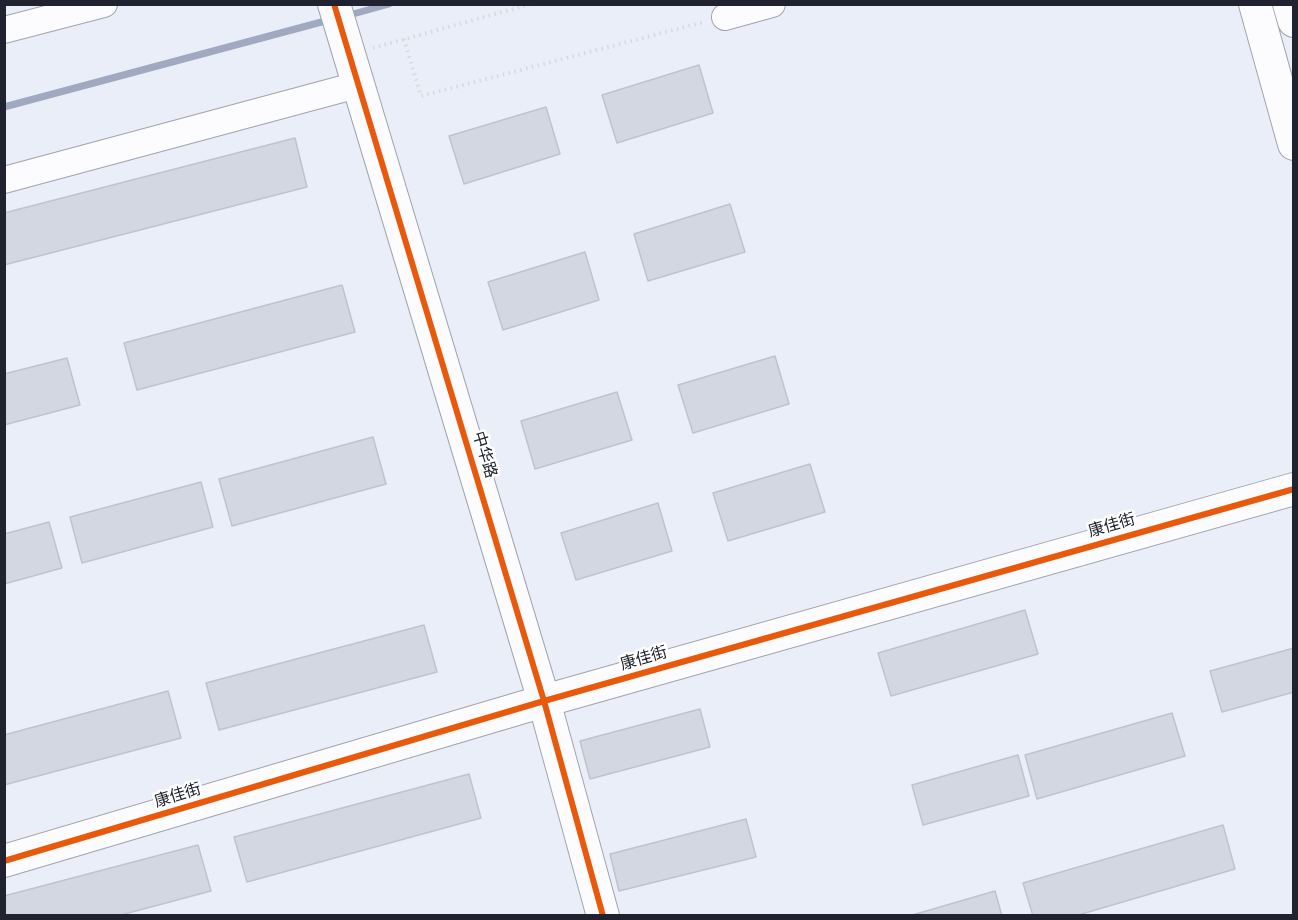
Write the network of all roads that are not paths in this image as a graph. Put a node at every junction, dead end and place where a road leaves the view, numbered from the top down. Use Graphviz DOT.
graph roads {
  1 [pos="104,4"];
  2 [pos="333,4"];
  3 [pos="772,4"];
  4 [pos="1255,4"];
  5 [pos="1289,4"];
  6 [pos="725,17"];
  7 [pos="1293,21"];
  8 [pos="4,30"];
  9 [pos="357,86"];
  10 [pos="1293,144"];
  11 [pos="4,180"];
  12 [pos="1293,489"];
  13 [pos="544,701"];
  14 [pos="4,861"];
  15 [pos="603,915"];
  1 -- 8 [label="street"];
  2 -- 9 [label="street, 中华路"];
  3 -- 6 [label="street"];
  4 -- 10 [label="street"];
  5 -- 7 [label="street"];
  9 -- 11 [label="street"];
  9 -- 13 [label="street, 中华路"];
  12 -- 13 [label="street, 康佳街"];
  13 -- 14 [label="street, 康佳街"];
  13 -- 15 [label="street, 中华路"];
}
